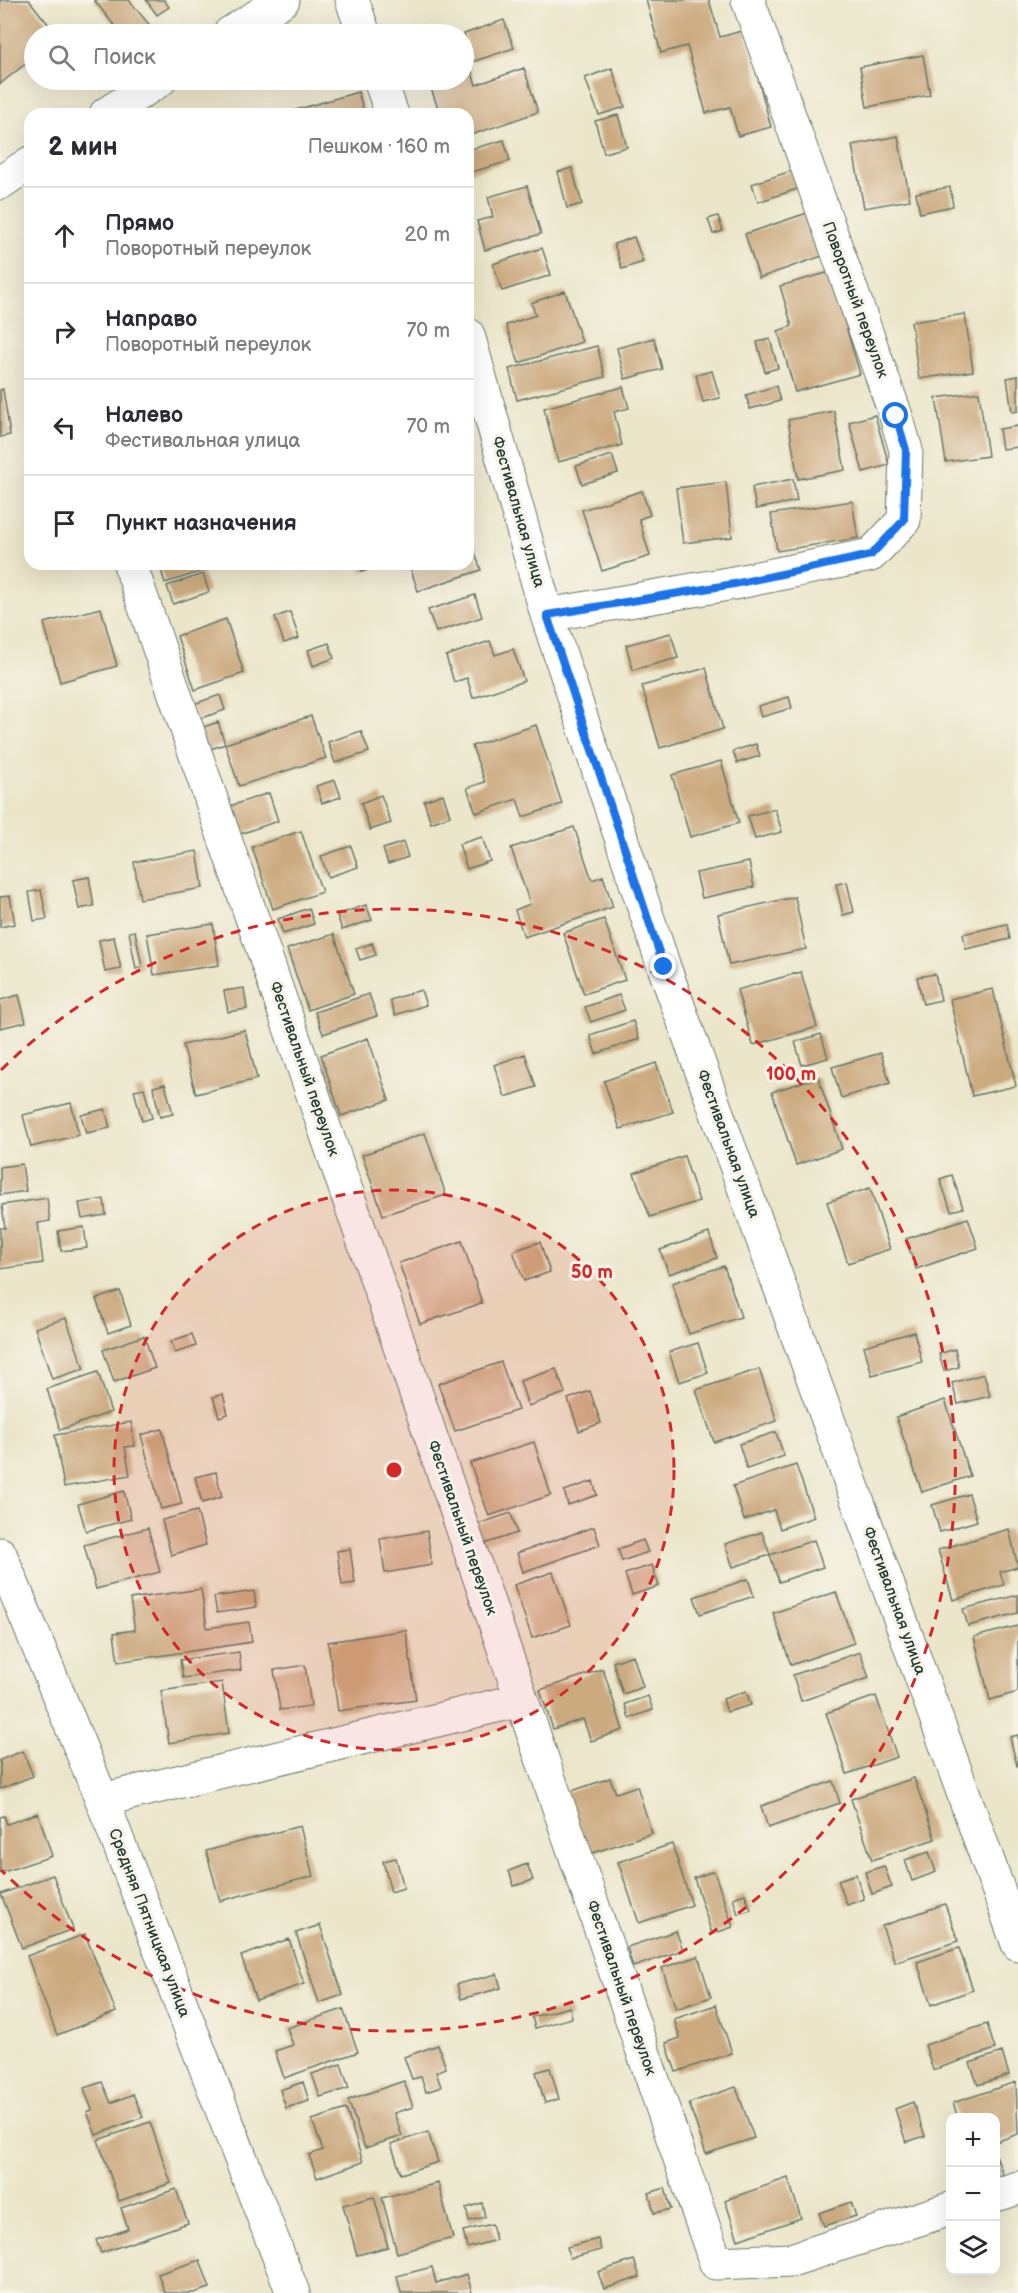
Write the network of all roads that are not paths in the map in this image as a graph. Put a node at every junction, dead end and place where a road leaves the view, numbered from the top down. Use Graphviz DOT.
graph roads {
  1 [pos="283,0"];
  2 [pos="352,0"];
  3 [pos="748,0"];
  4 [pos="245,24"];
  5 [pos="360,24"];
  6 [pos="144,90"];
  7 [pos="384,90"];
  8 [pos="116,108"];
  9 [pos="390,108"];
  10 [pos="24,167"];
  11 [pos="0,183"];
  12 [pos="474,356"];
  13 [pos="132,570"];
  14 [pos="547,615"];
  15 [pos="0,1554"];
  16 [pos="521,1700"];
  17 [pos="102,1800"];
  18 [pos="1018,1944"];
  19 [pos="1018,2188"];
  20 [pos="1000,2194"];
  21 [pos="946,2212"];
  22 [pos="293,2293"];
  1 -- 4 [label="street"];
  2 -- 5 [label="street"];
  3 -- 14 [label="street, Поворотный переулок"];
  6 -- 8 [label="street"];
  7 -- 9 [label="street"];
  10 -- 11 [label="street"];
  12 -- 14 [label="street, Фестивальная улица"];
  13 -- 16 [label="street, Фестивальный переулок"];
  14 -- 18 [label="street, Фестивальная улица"];
  15 -- 17 [label="street, Средняя Пятницкая улица"];
  16 -- 17 [label="street"];
  16 -- 21 [label="street, Фестивальный переулок"];
  17 -- 22 [label="street, Средняя Пятницкая улица"];
  19 -- 20 [label="street"];
}
